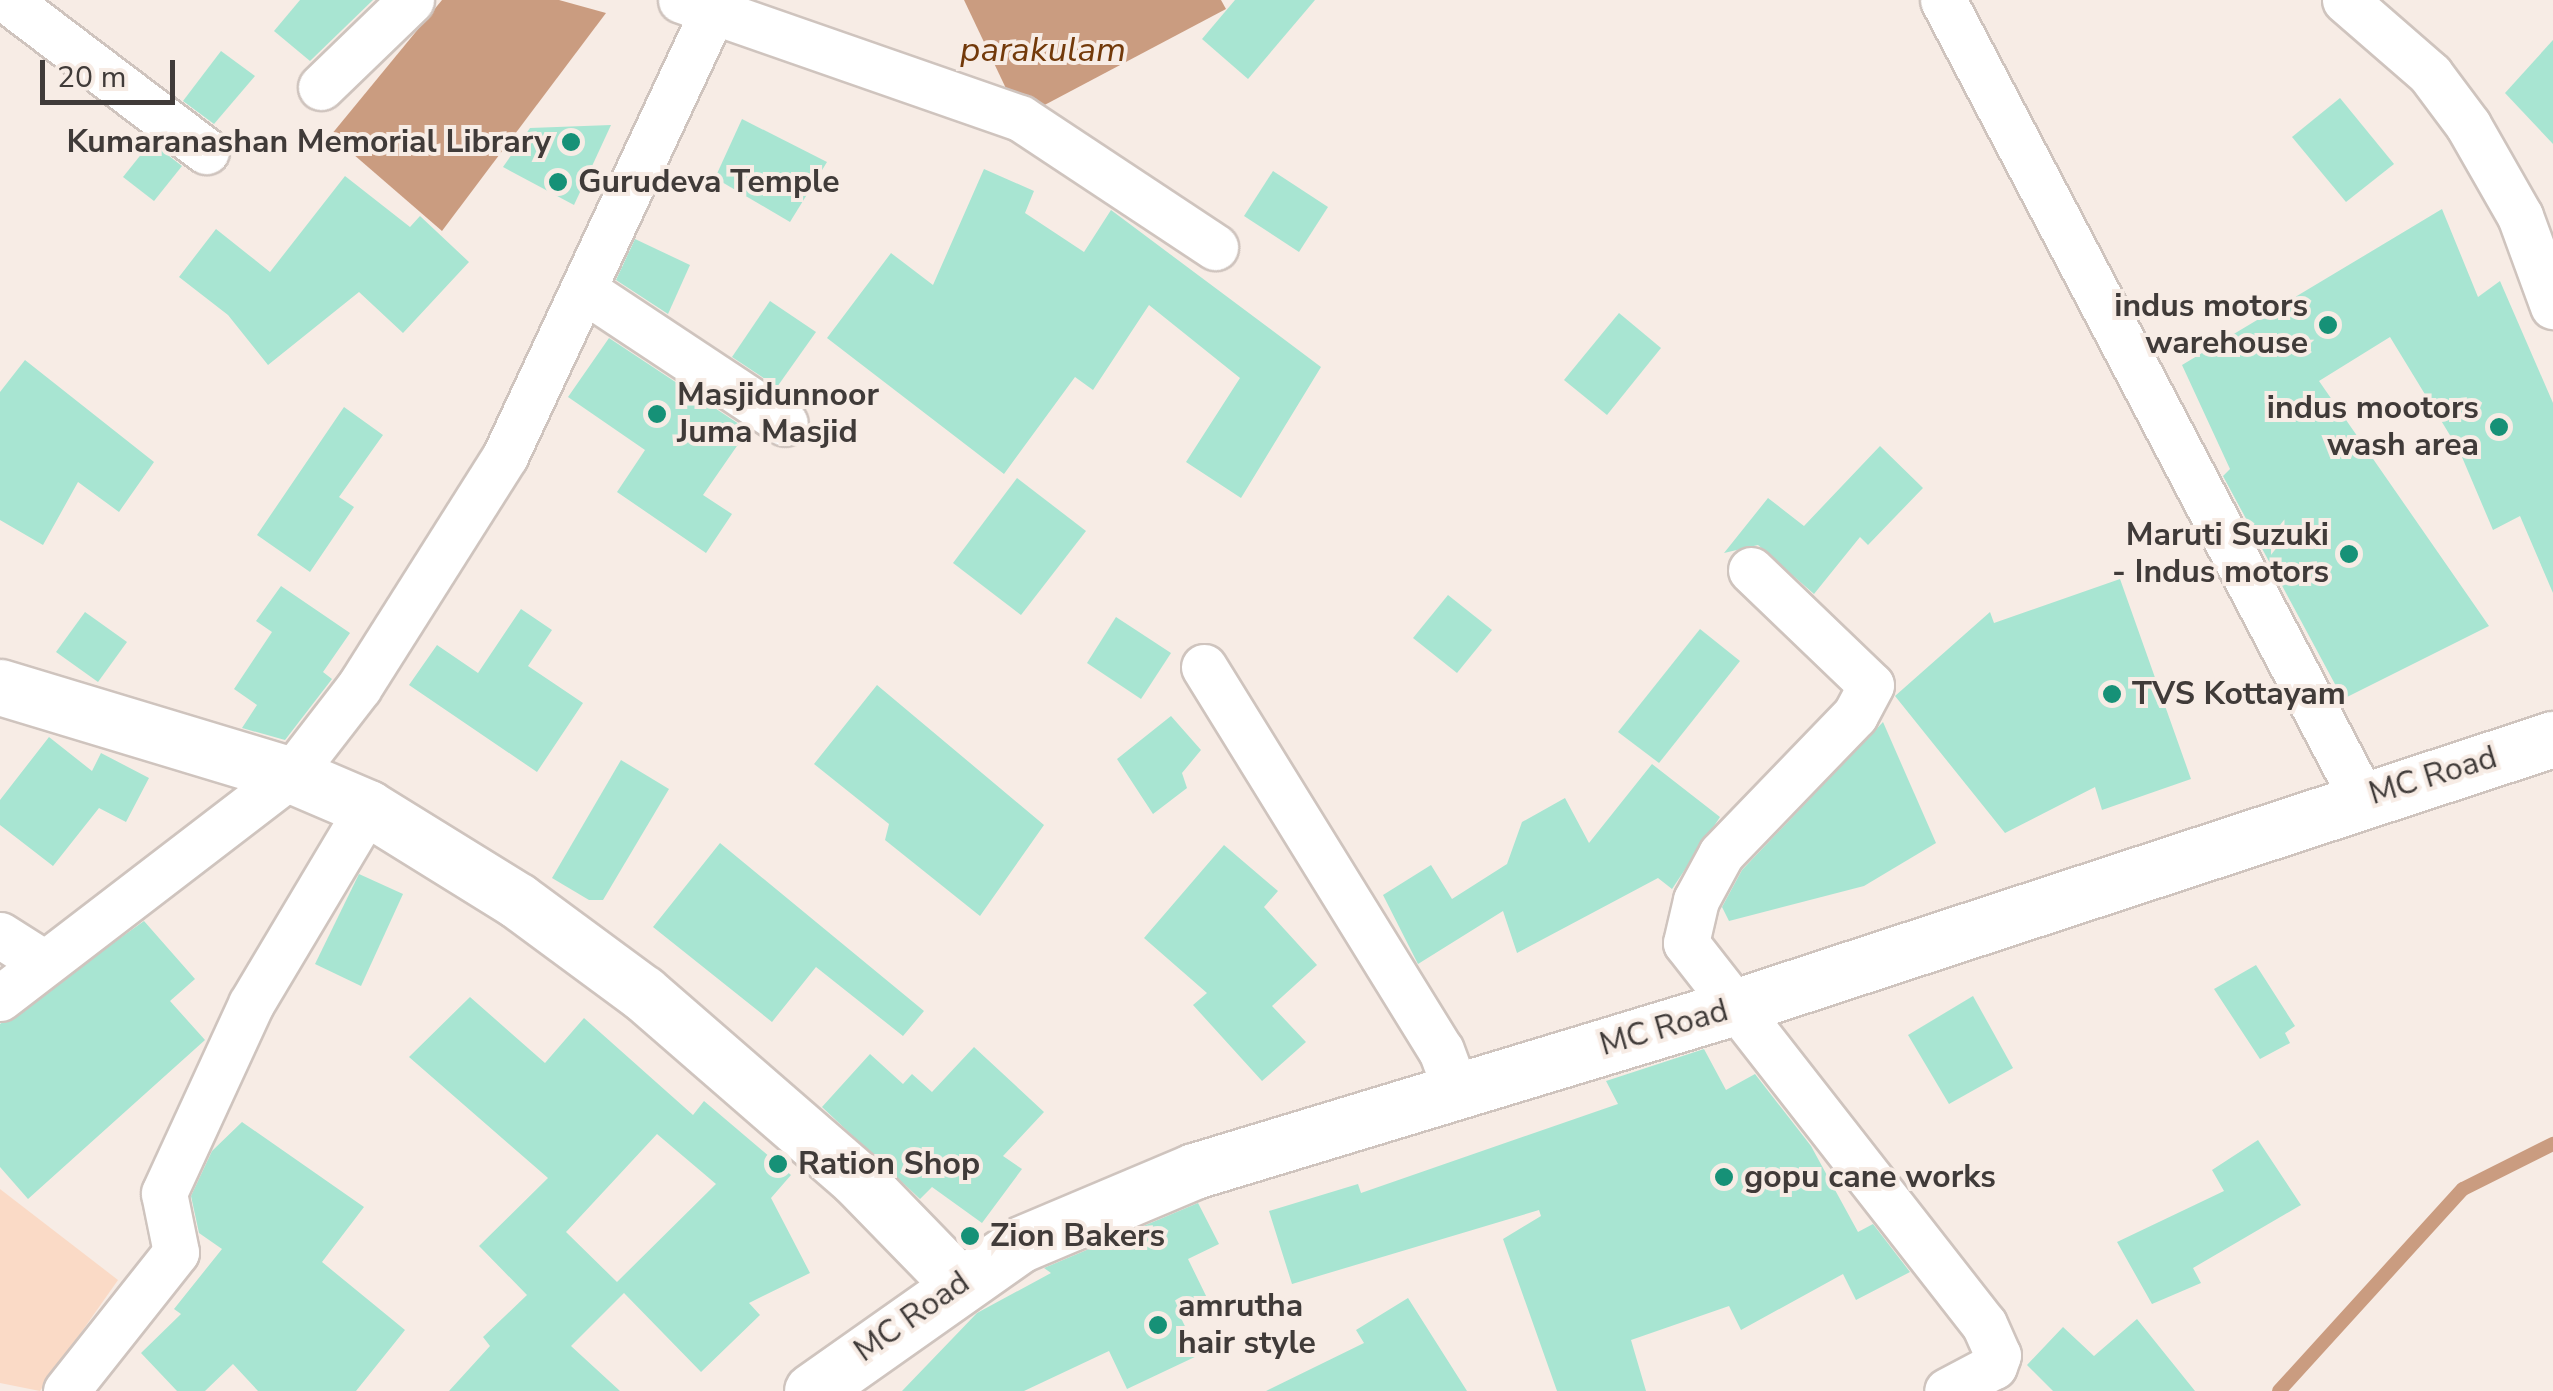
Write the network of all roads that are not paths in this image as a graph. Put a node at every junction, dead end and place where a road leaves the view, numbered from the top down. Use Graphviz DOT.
graph roads {
  1 [pos="7,0"];
  2 [pos="411,0"];
  3 [pos="1943,0"];
  4 [pos="2345,0"];
  5 [pos="705,3"];
  6 [pos="321,87"];
  7 [pos="206,151"];
  8 [pos="1216,247"];
  9 [pos="587,292"];
  10 [pos="2553,306"];
  11 [pos="785,424"];
  12 [pos="1751,570"];
  13 [pos="1204,667"];
  14 [pos="0,686"];
  15 [pos="2553,740"];
  16 [pos="291,775"];
  17 [pos="2362,798"];
  18 [pos="368,808"];
  19 [pos="0,935"];
  20 [pos="40,961"];
  21 [pos="0,998"];
  22 [pos="1738,1006"];
  23 [pos="1455,1088"];
  24 [pos="957,1282"];
  25 [pos="66,1391"];
  26 [pos="812,1391"];
  27 [pos="1947,1391"];
  1 -- 7 [label="street"];
  2 -- 6 [label="street"];
  3 -- 17 [label="street"];
  4 -- 10 [label="street"];
  5 -- 8 [label="street"];
  5 -- 9 [label="street"];
  9 -- 11 [label="street"];
  9 -- 16 [label="street"];
  12 -- 22 [label="street"];
  13 -- 23 [label="street"];
  14 -- 16 [label="main road"];
  15 -- 17 [label="main road, MC Road"];
  16 -- 18 [label="main road"];
  16 -- 20 [label="street"];
  17 -- 22 [label="main road, MC Road"];
  18 -- 24 [label="main road"];
  18 -- 25 [label="street"];
  19 -- 20 [label="street"];
  20 -- 21 [label="street"];
  22 -- 23 [label="main road, MC Road"];
  22 -- 27 [label="street"];
  23 -- 24 [label="main road, MC Road"];
  24 -- 26 [label="main road, MC Road"];
}
